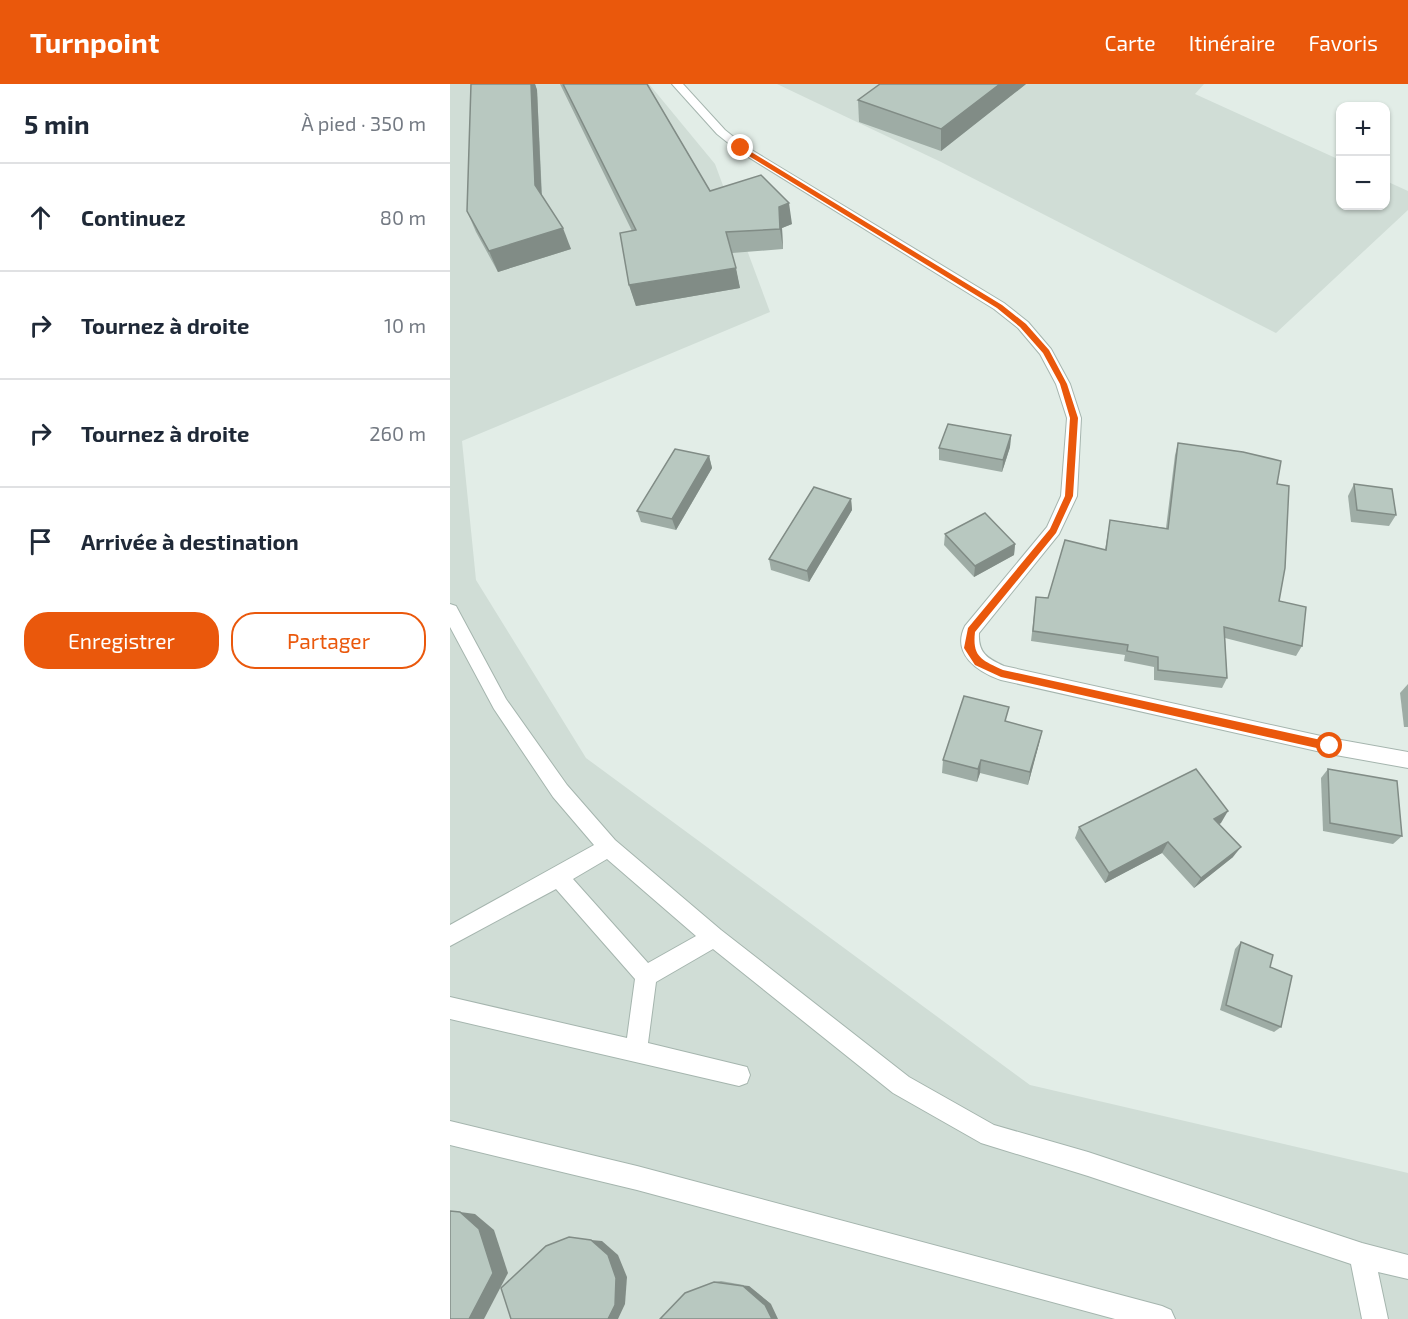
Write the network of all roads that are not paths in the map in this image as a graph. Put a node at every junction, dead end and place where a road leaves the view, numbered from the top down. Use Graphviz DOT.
graph roads {
  1 [pos="677,84"];
  2 [pos="450,612"];
  3 [pos="1408,760"];
  4 [pos="608,847"];
  5 [pos="558,878"];
  6 [pos="450,936"];
  7 [pos="714,937"];
  8 [pos="646,976"];
  9 [pos="450,1008"];
  10 [pos="636,1051"];
  11 [pos="739,1075"];
  12 [pos="450,1133"];
  13 [pos="1362,1255"];
  14 [pos="1408,1266"];
  15 [pos="1162,1319"];
  16 [pos="1375,1319"];
  1 -- 3 [label="street"];
  2 -- 4 [label="street"];
  4 -- 5 [label="street"];
  4 -- 7 [label="street"];
  5 -- 6 [label="street"];
  5 -- 8 [label="street"];
  7 -- 8 [label="street"];
  7 -- 13 [label="street"];
  8 -- 10 [label="street"];
  9 -- 10 [label="street"];
  10 -- 11 [label="street"];
  12 -- 15 [label="street"];
  13 -- 14 [label="street"];
  13 -- 16 [label="street"];
}
